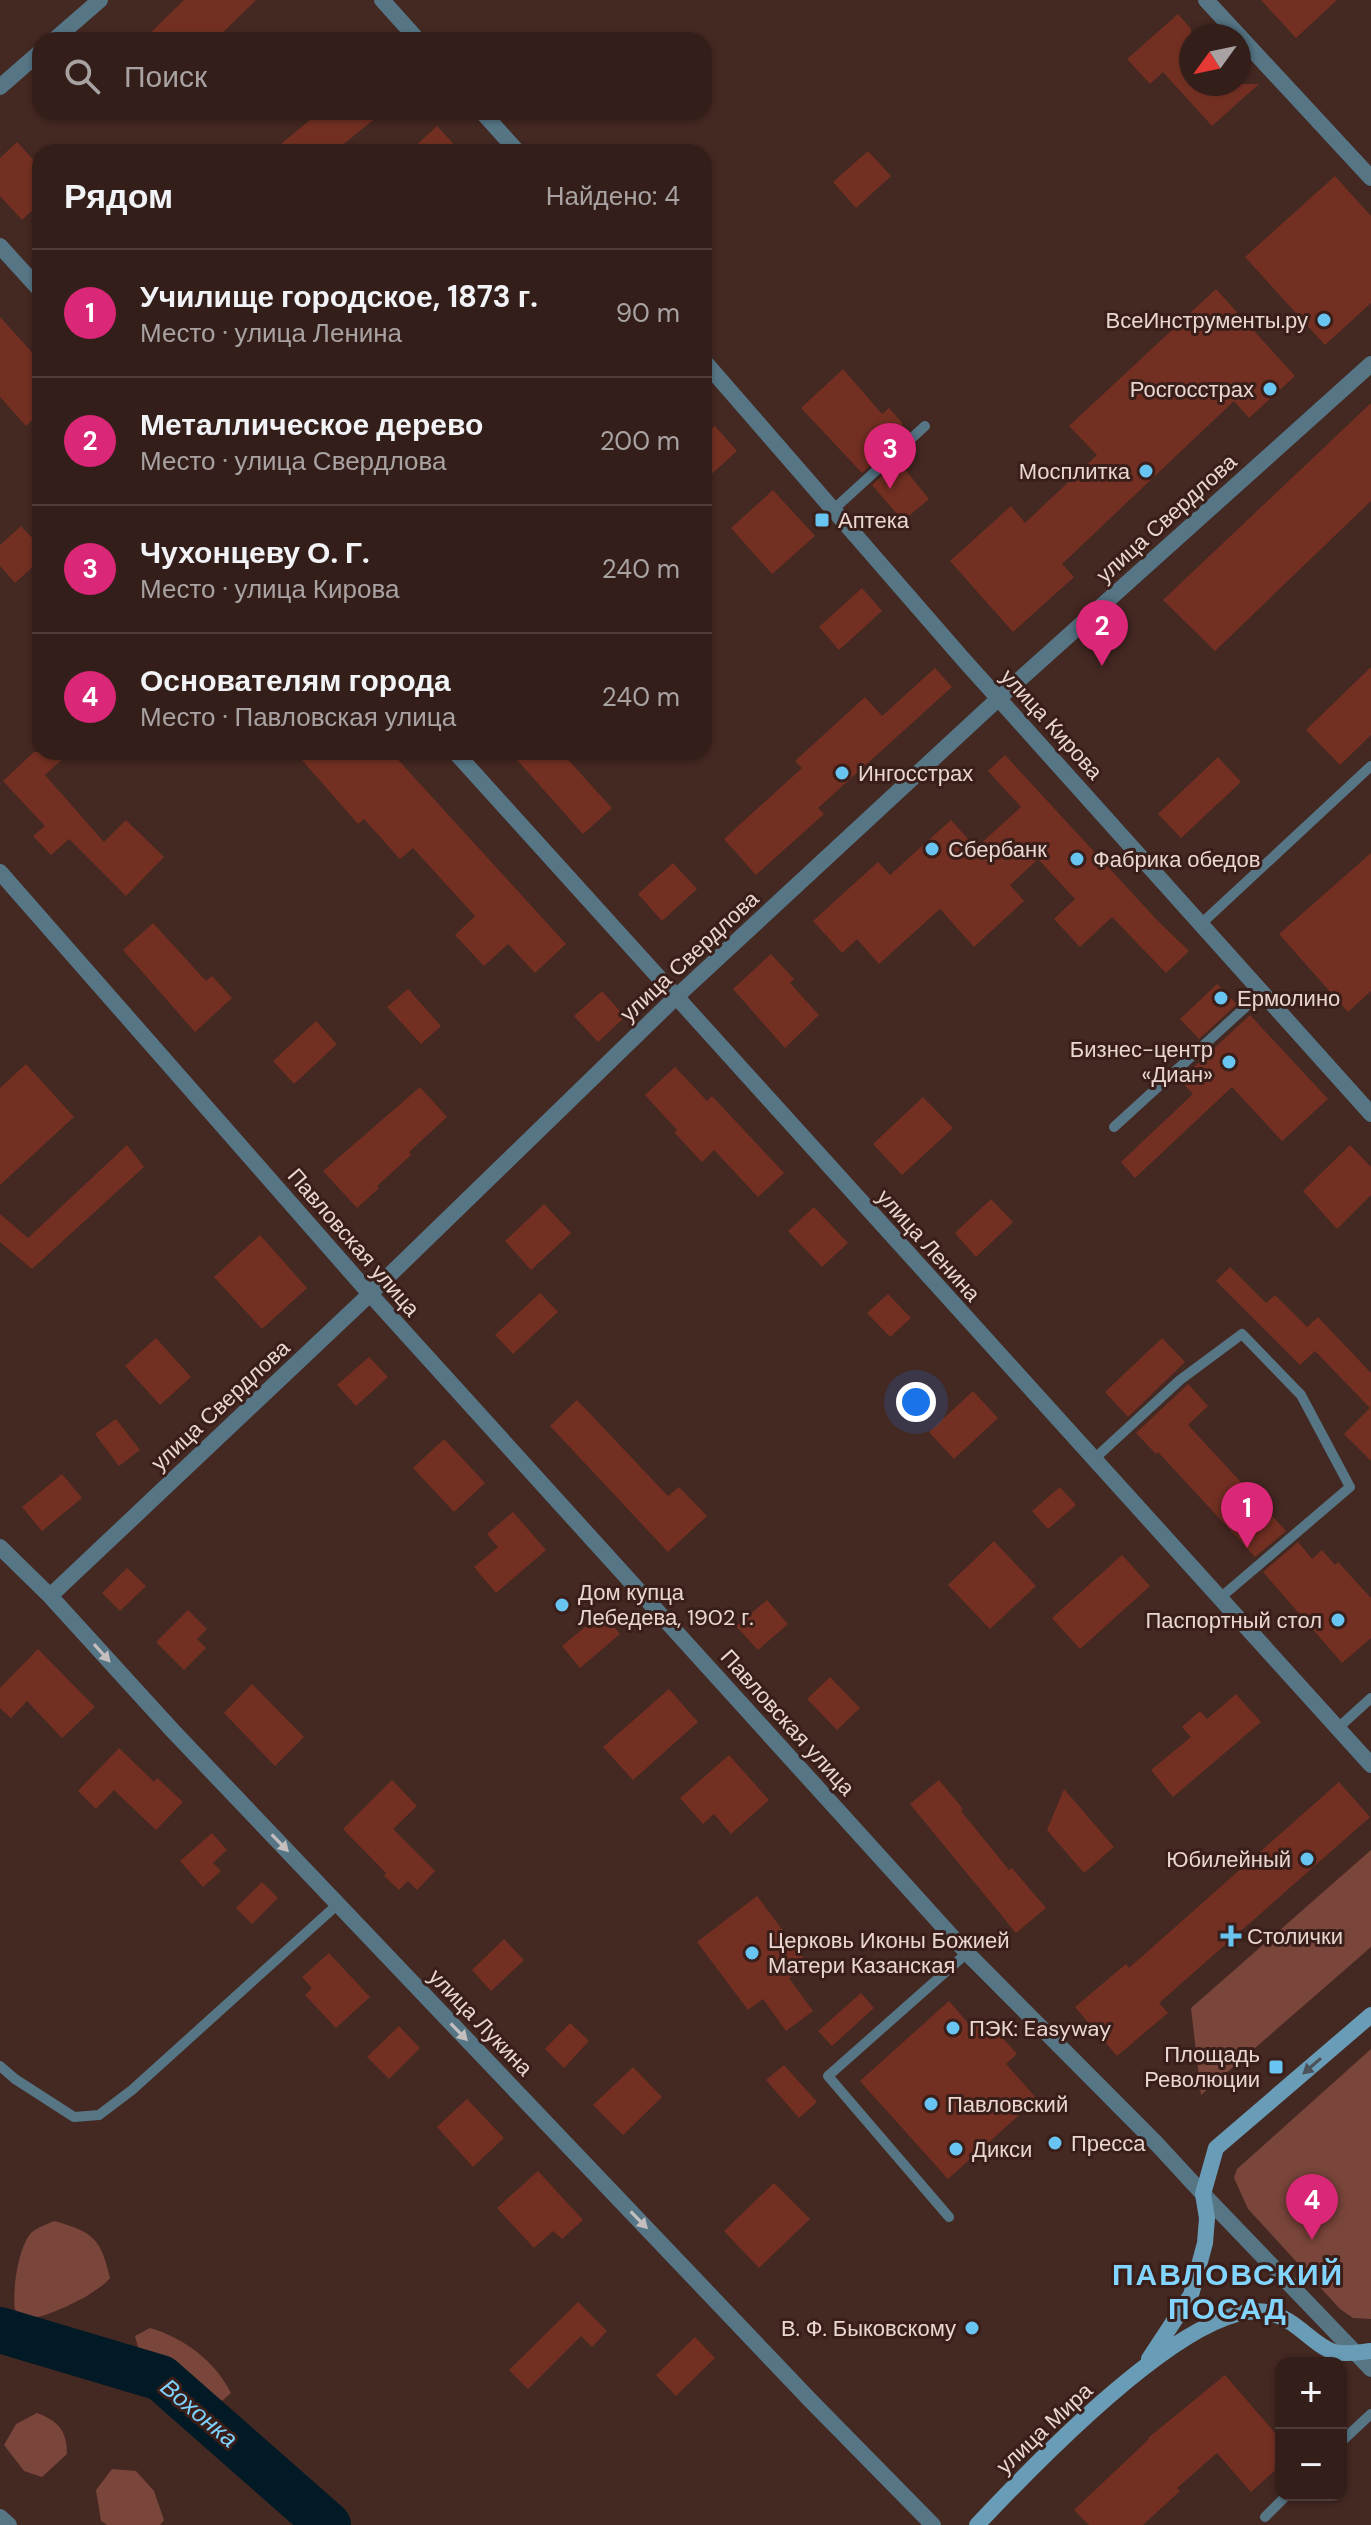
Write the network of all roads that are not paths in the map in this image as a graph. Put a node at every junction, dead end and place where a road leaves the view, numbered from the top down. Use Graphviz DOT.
graph roads {
  1 [pos="100,0"];
  2 [pos="382,0"];
  3 [pos="1206,0"];
  4 [pos="63,32"];
  5 [pos="411,32"];
  6 [pos="32,59"];
  7 [pos="0,87"];
  8 [pos="489,120"];
  9 [pos="511,144"];
  10 [pos="1371,178"];
  11 [pos="0,246"];
  12 [pos="32,281"];
  13 [pos="1371,364"];
  14 [pos="712,370"];
  15 [pos="925,426"];
  16 [pos="834,509"];
  17 [pos="999,698"];
  18 [pos="462,760"];
  19 [pos="1371,766"];
  20 [pos="0,872"];
  21 [pos="1202,923"];
  22 [pos="1262,992"];
  23 [pos="676,997"];
  24 [pos="1367,1102"];
  25 [pos="1114,1127"];
  26 [pos="370,1294"];
  27 [pos="1093,1460"];
  28 [pos="0,1547"];
  29 [pos="50,1596"];
  30 [pos="1220,1598"];
  31 [pos="1371,1698"];
  32 [pos="1338,1728"];
  33 [pos="1371,1765"];
  34 [pos="338,1904"];
  35 [pos="967,1953"];
  36 [pos="1371,2015"];
  37 [pos="0,2066"];
  38 [pos="1203,2194"];
  39 [pos="949,2217"];
  40 [pos="1363,2352"];
  41 [pos="1144,2367"];
  42 [pos="1371,2369"];
  43 [pos="1371,2414"];
  44 [pos="1347,2436"];
  45 [pos="1281,2501"];
  46 [pos="0,2517"];
  47 [pos="1265,2517"];
  48 [pos="9,2525"];
  49 [pos="933,2525"];
  50 [pos="977,2525"];
  1 -- 4 [label="street"];
  2 -- 5 [label="street"];
  3 -- 10 [label="street"];
  6 -- 7 [label="street"];
  8 -- 9 [label="street"];
  11 -- 12 [label="street"];
  13 -- 17 [label="street, улица Свердлова"];
  14 -- 16 [label="street, улица Кирова"];
  15 -- 16 [label="lane"];
  16 -- 17 [label="street, улица Кирова"];
  17 -- 21 [label="street, улица Кирова"];
  17 -- 23 [label="street, улица Свердлова"];
  18 -- 23 [label="street, улица Ленина"];
  19 -- 21 [label="lane"];
  20 -- 26 [label="street, Павловская улица"];
  21 -- 22 [label="street, улица Кирова"];
  22 -- 24 [label="street, улица Кирова"];
  22 -- 25 [label="lane"];
  23 -- 26 [label="street, улица Свердлова"];
  23 -- 27 [label="street, улица Ленина"];
  26 -- 29 [label="street, улица Свердлова"];
  26 -- 35 [label="street, Павловская улица"];
  27 -- 30 [label="street, улица Ленина"];
  27 -- 30 [label="lane"];
  28 -- 29 [label="street, улица Лукина"];
  29 -- 34 [label="street, улица Лукина, one-way"];
  30 -- 32 [label="street, улица Ленина"];
  31 -- 32 [label="lane"];
  32 -- 33 [label="street, улица Ленина"];
  34 -- 37 [label="lane"];
  34 -- 49 [label="street, улица Лукина, one-way"];
  35 -- 38 [label="street, Павловская улица"];
  35 -- 39 [label="lane"];
  36 -- 38 [label="main road, one-way"];
  38 -- 40 [label="street, Павловская улица"];
  38 -- 41 [label="main road"];
  40 -- 41 [label="main road"];
  40 -- 42 [label="street, Павловская улица"];
  41 -- 50 [label="main road, улица Мира"];
  43 -- 44 [label="lane"];
  45 -- 47 [label="lane"];
  46 -- 48 [label="street"];
}
